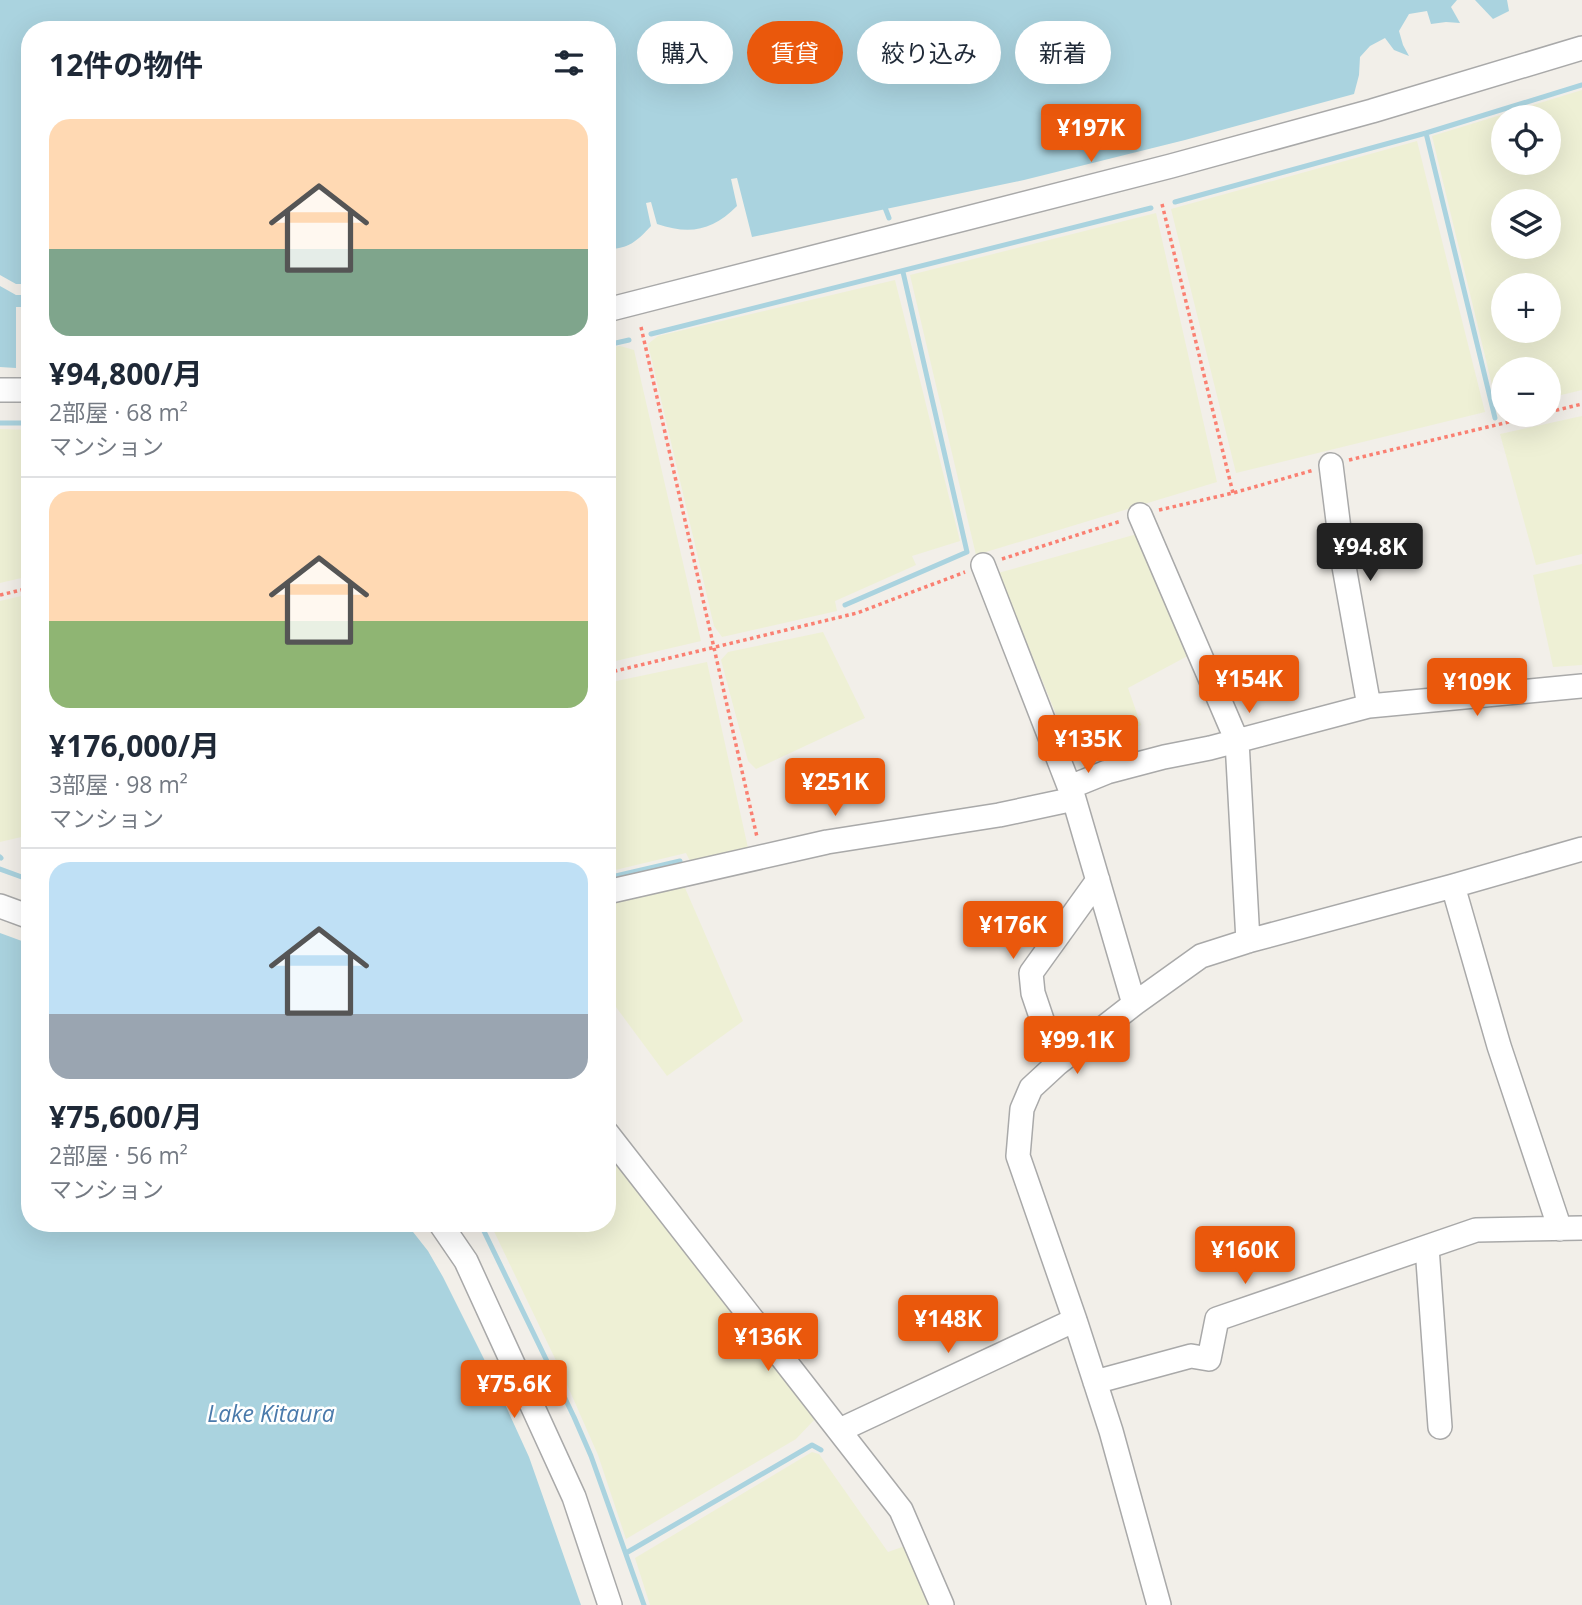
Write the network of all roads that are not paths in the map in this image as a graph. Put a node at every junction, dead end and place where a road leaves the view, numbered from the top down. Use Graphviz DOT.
graph roads {
  1 [pos="1582,48"];
  2 [pos="616,308"];
  3 [pos="0,390"];
  4 [pos="21,390"];
  5 [pos="1331,465"];
  6 [pos="1140,515"];
  7 [pos="983,565"];
  8 [pos="1582,686"];
  9 [pos="1369,706"];
  10 [pos="1237,741"];
  11 [pos="1072,793"];
  12 [pos="1582,849"];
  13 [pos="1098,880"];
  14 [pos="1453,886"];
  15 [pos="616,890"];
  16 [pos="0,906"];
  17 [pos="21,914"];
  18 [pos="1248,941"];
  19 [pos="1134,1004"];
  20 [pos="1057,1064"];
  21 [pos="616,1144"];
  22 [pos="1571,1229"];
  23 [pos="446,1232"];
  24 [pos="1427,1247"];
  25 [pos="1075,1320"];
  26 [pos="1095,1382"];
  27 [pos="1440,1427"];
  28 [pos="840,1430"];
  29 [pos="610,1605"];
  30 [pos="942,1605"];
  31 [pos="1159,1605"];
  1 -- 2 [label="street"];
  3 -- 4 [label="street"];
  5 -- 9 [label="street"];
  6 -- 10 [label="street"];
  7 -- 11 [label="street"];
  8 -- 9 [label="street"];
  9 -- 10 [label="street"];
  10 -- 11 [label="street"];
  10 -- 18 [label="street"];
  11 -- 13 [label="street"];
  11 -- 15 [label="street"];
  12 -- 14 [label="street"];
  13 -- 19 [label="street"];
  13 -- 20 [label="street"];
  14 -- 18 [label="street"];
  14 -- 22 [label="street"];
  16 -- 17 [label="street"];
  18 -- 19 [label="street"];
  19 -- 20 [label="street"];
  20 -- 25 [label="street"];
  21 -- 28 [label="street"];
  22 -- 24 [label="street"];
  23 -- 29 [label="street"];
  24 -- 26 [label="street"];
  24 -- 27 [label="street"];
  25 -- 26 [label="street"];
  25 -- 28 [label="street"];
  26 -- 31 [label="street"];
  28 -- 30 [label="street"];
}
